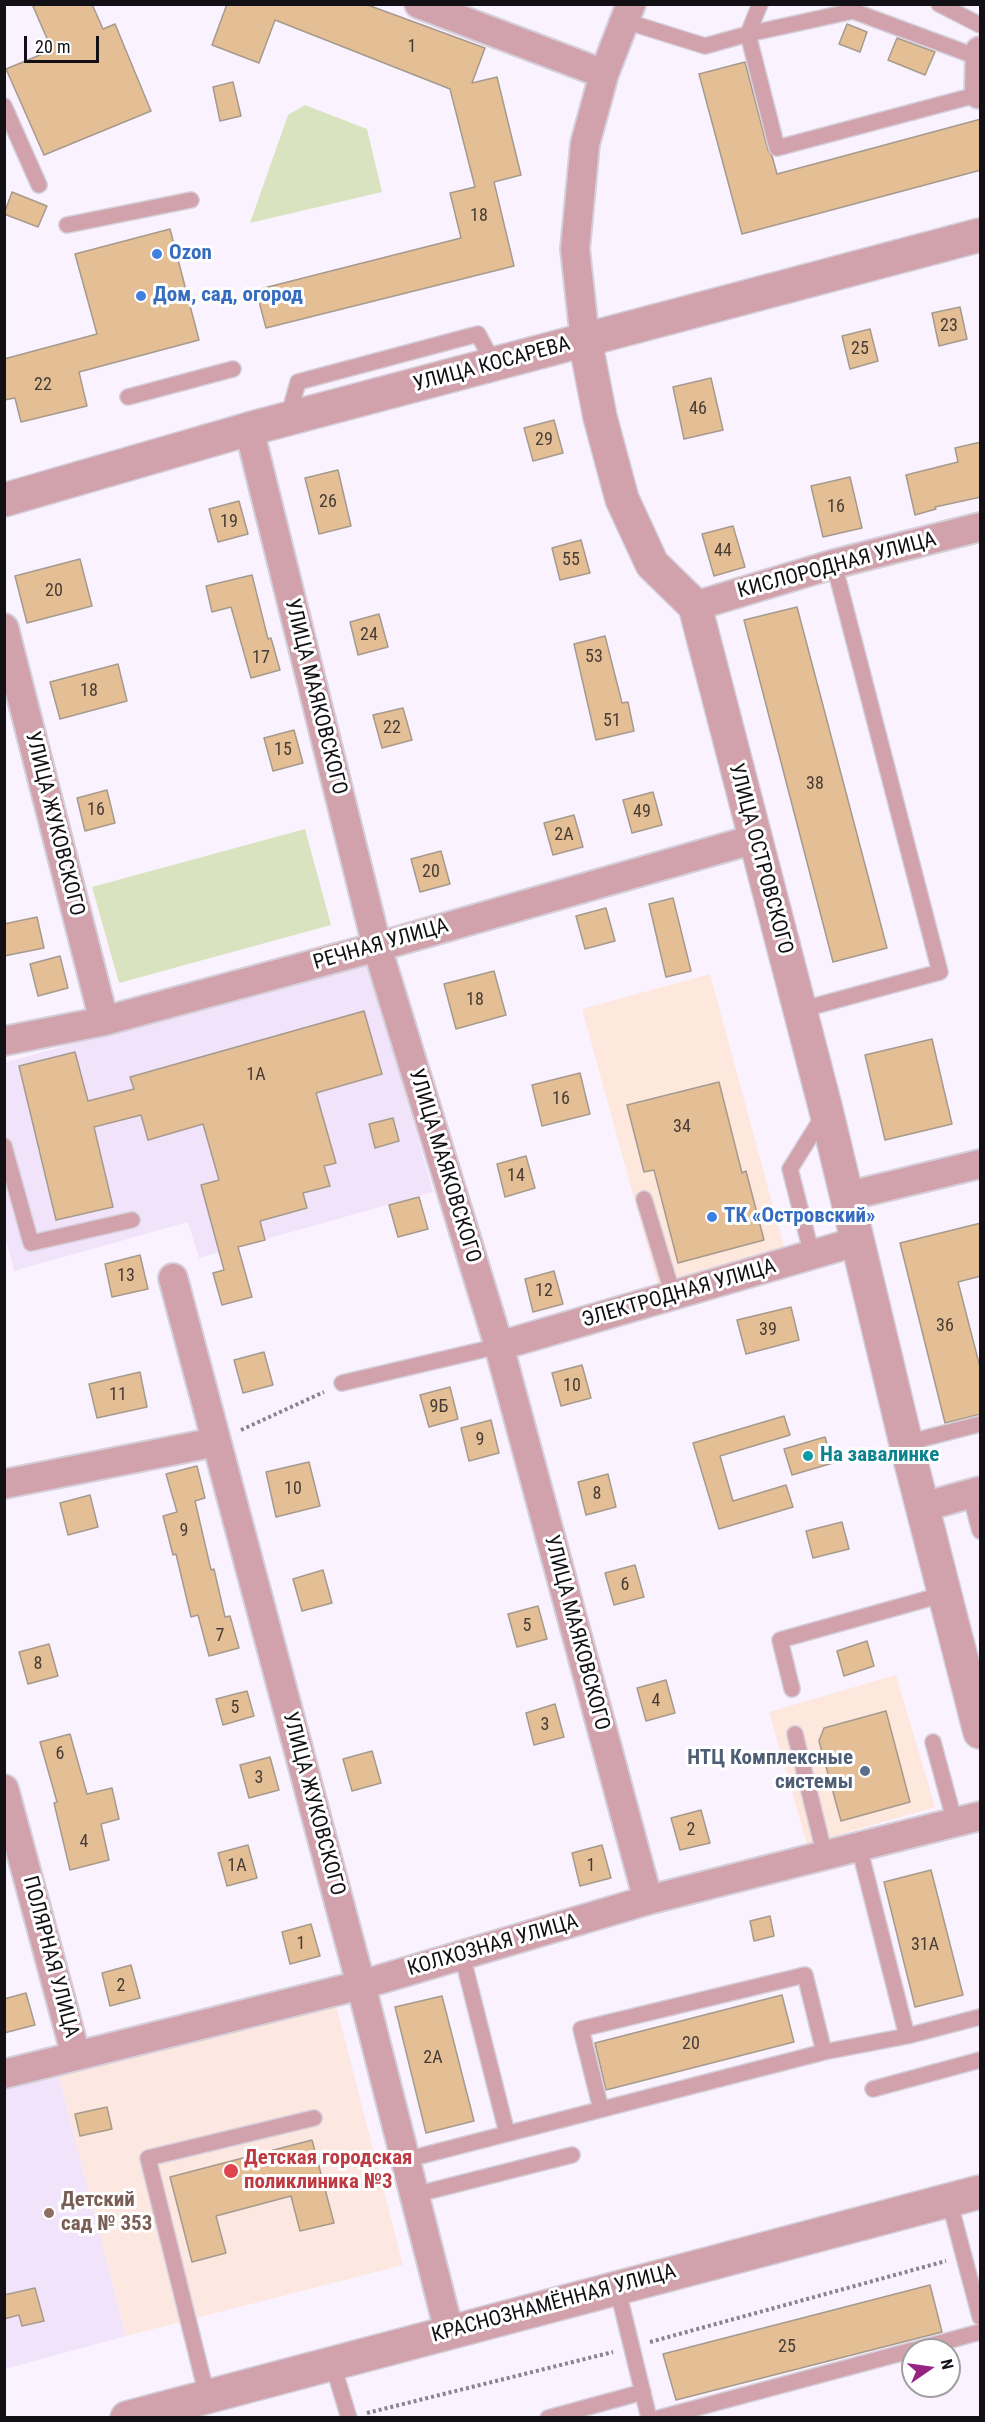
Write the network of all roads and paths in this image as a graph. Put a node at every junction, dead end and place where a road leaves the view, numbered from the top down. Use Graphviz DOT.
graph roads {
  1 [pos="420,4"];
  2 [pos="760,4"];
  3 [pos="939,4"];
  4 [pos="628,13"];
  5 [pos="981,25"];
  6 [pos="748,34"];
  7 [pos="981,51"];
  8 [pos="980,58"];
  9 [pos="604,74"];
  10 [pos="980,94"];
  11 [pos="4,106"];
  12 [pos="39,185"];
  13 [pos="191,200"];
  14 [pos="67,225"];
  15 [pos="981,235"];
  16 [pos="585,340"];
  17 [pos="233,369"];
  18 [pos="128,397"];
  19 [pos="249,429"];
  20 [pos="4,500"];
  21 [pos="981,527"];
  22 [pos="834,564"];
  23 [pos="695,606"];
  24 [pos="4,628"];
  25 [pos="755,839"];
  26 [pos="377,947"];
  27 [pos="800,1010"];
  28 [pos="104,1021"];
  29 [pos="4,1041"];
  30 [pos="826,1110"];
  31 [pos="4,1146"];
  32 [pos="981,1164"];
  33 [pos="848,1196"];
  34 [pos="644,1199"];
  35 [pos="132,1220"];
  36 [pos="859,1241"];
  37 [pos="812,1255"];
  38 [pos="173,1278"];
  39 [pos="673,1295"];
  40 [pos="499,1346"];
  41 [pos="342,1383"];
  42 [pos="981,1424"];
  43 [pos="216,1442"];
  44 [pos="906,1443"];
  45 [pos="4,1484"];
  46 [pos="975,1492"];
  47 [pos="923,1507"];
  48 [pos="981,1531"];
  49 [pos="945,1594"];
  50 [pos="792,1689"];
  51 [pos="981,1732"];
  52 [pos="795,1734"];
  53 [pos="933,1742"];
  54 [pos="4,1789"];
  55 [pos="968,1820"];
  56 [pos="859,1847"];
  57 [pos="825,1856"];
  58 [pos="648,1900"];
  59 [pos="462,1955"];
  60 [pos="361,1985"];
  61 [pos="981,2017"];
  62 [pos="907,2036"];
  63 [pos="824,2052"];
  64 [pos="76,2056"];
  65 [pos="981,2060"];
  66 [pos="4,2074"];
  67 [pos="873,2089"];
  68 [pos="601,2109"];
  69 [pos="314,2118"];
  70 [pos="507,2133"];
  71 [pos="572,2155"];
  72 [pos="405,2160"];
  73 [pos="981,2192"];
  74 [pos="414,2195"];
  75 [pos="949,2200"];
  76 [pos="964,2256"];
  77 [pos="617,2287"];
  78 [pos="977,2292"];
  79 [pos="981,2317"];
  80 [pos="449,2331"];
  81 [pos="981,2332"];
  82 [pos="959,2338"];
  83 [pos="632,2347"];
  84 [pos="901,2353"];
  85 [pos="332,2362"];
  86 [pos="643,2392"];
  87 [pos="198,2405"];
  88 [pos="569,2415"];
  89 [pos="127,2418"];
  90 [pos="349,2418"];
  91 [pos="548,2418"];
  92 [pos="649,2418"];
  93 [pos="658,2418"];
  1 -- 9 [label="street"];
  2 -- 6 [label="lane"];
  3 -- 5 [label="lane"];
  4 -- 6 [label="lane"];
  4 -- 9 [label="street"];
  6 -- 8 [label="lane"];
  6 -- 10 [label="lane"];
  7 -- 8 [label="street"];
  8 -- 10 [label="street"];
  9 -- 16 [label="street"];
  11 -- 12 [label="lane"];
  13 -- 14 [label="lane"];
  15 -- 16 [label="street, УЛИЦА КОСАРЕВА"];
  16 -- 19 [label="street, УЛИЦА КОСАРЕВА"];
  16 -- 23 [label="street"];
  17 -- 18 [label="lane"];
  19 -- 20 [label="street, УЛИЦА КОСАРЕВА"];
  19 -- 26 [label="street, УЛИЦА МАЯКОВСКОГО"];
  21 -- 22 [label="street, КИСЛОРОДНАЯ УЛИЦА"];
  22 -- 23 [label="street, КИСЛОРОДНАЯ УЛИЦА"];
  22 -- 27 [label="lane"];
  23 -- 25 [label="street, УЛИЦА ОСТРОВСКОГО"];
  24 -- 28 [label="street, УЛИЦА ЖУКОВСКОГО"];
  25 -- 26 [label="street, РЕЧНАЯ УЛИЦА"];
  25 -- 27 [label="street, УЛИЦА ОСТРОВСКОГО"];
  26 -- 28 [label="street, РЕЧНАЯ УЛИЦА"];
  26 -- 40 [label="street, УЛИЦА МАЯКОВСКОГО"];
  27 -- 30 [label="street, УЛИЦА ОСТРОВСКОГО"];
  28 -- 29 [label="street, РЕЧНАЯ УЛИЦА"];
  30 -- 33 [label="street, УЛИЦА ОСТРОВСКОГО"];
  30 -- 37 [label="lane"];
  31 -- 35 [label="lane"];
  32 -- 33 [label="street"];
  33 -- 36 [label="street, УЛИЦА ОСТРОВСКОГО"];
  34 -- 39 [label="lane"];
  36 -- 37 [label="street, ЭЛЕКТРОДНАЯ УЛИЦА"];
  36 -- 44 [label="street, УЛИЦА ОСТРОВСКОГО"];
  37 -- 39 [label="street, ЭЛЕКТРОДНАЯ УЛИЦА"];
  38 -- 43 [label="street, УЛИЦА ЖУКОВСКОГО"];
  39 -- 40 [label="street, ЭЛЕКТРОДНАЯ УЛИЦА"];
  40 -- 41 [label="lane"];
  40 -- 58 [label="street, УЛИЦА МАЯКОВСКОГО"];
  41 -- 43 [label="path"];
  42 -- 44 [label="lane"];
  43 -- 45 [label="street"];
  43 -- 60 [label="street, УЛИЦА ЖУКОВСКОГО"];
  44 -- 47 [label="street, УЛИЦА ОСТРОВСКОГО"];
  46 -- 47 [label="street"];
  46 -- 48 [label="lane"];
  47 -- 49 [label="street, УЛИЦА ОСТРОВСКОГО"];
  49 -- 50 [label="lane"];
  49 -- 51 [label="street, УЛИЦА ОСТРОВСКОГО"];
  52 -- 57 [label="lane"];
  53 -- 55 [label="lane"];
  54 -- 64 [label="street, ПОЛЯРНАЯ УЛИЦА"];
  55 -- 56 [label="street, КОЛХОЗНАЯ УЛИЦА"];
  56 -- 57 [label="street, КОЛХОЗНАЯ УЛИЦА"];
  56 -- 62 [label="lane"];
  57 -- 58 [label="street, КОЛХОЗНАЯ УЛИЦА"];
  58 -- 59 [label="street, КОЛХОЗНАЯ УЛИЦА"];
  59 -- 60 [label="street, КОЛХОЗНАЯ УЛИЦА"];
  59 -- 70 [label="lane"];
  60 -- 64 [label="street, КОЛХОЗНАЯ УЛИЦА"];
  60 -- 72 [label="street, УЛИЦА ЖУКОВСКОГО"];
  61 -- 62 [label="lane"];
  62 -- 63 [label="lane"];
  63 -- 68 [label="lane"];
  63 -- 68 [label="lane"];
  64 -- 66 [label="street, КОЛХОЗНАЯ УЛИЦА"];
  65 -- 67 [label="lane"];
  68 -- 70 [label="lane"];
  69 -- 87 [label="lane"];
  70 -- 72 [label="lane"];
  71 -- 74 [label="lane"];
  72 -- 74 [label="street, УЛИЦА ЖУКОВСКОГО"];
  73 -- 75 [label="street, КРАСНОЗНАМЁННАЯ УЛИЦА"];
  74 -- 80 [label="street, УЛИЦА ЖУКОВСКОГО"];
  75 -- 76 [label="lane"];
  75 -- 77 [label="street, КРАСНОЗНАМЁННАЯ УЛИЦА"];
  76 -- 78 [label="lane"];
  76 -- 83 [label="path"];
  77 -- 80 [label="street, КРАСНОЗНАМЁННАЯ УЛИЦА"];
  77 -- 83 [label="lane"];
  78 -- 79 [label="lane"];
  80 -- 85 [label="street, КРАСНОЗНАМЁННАЯ УЛИЦА"];
  81 -- 82 [label="lane"];
  83 -- 86 [label="lane"];
  83 -- 90 [label="path"];
  84 -- 93 [label="lane"];
  85 -- 87 [label="street, КРАСНОЗНАМЁННАЯ УЛИЦА"];
  85 -- 90 [label="lane"];
  86 -- 88 [label="lane"];
  86 -- 92 [label="lane"];
  87 -- 89 [label="street, КРАСНОЗНАМЁННАЯ УЛИЦА"];
  88 -- 91 [label="lane"];
}
